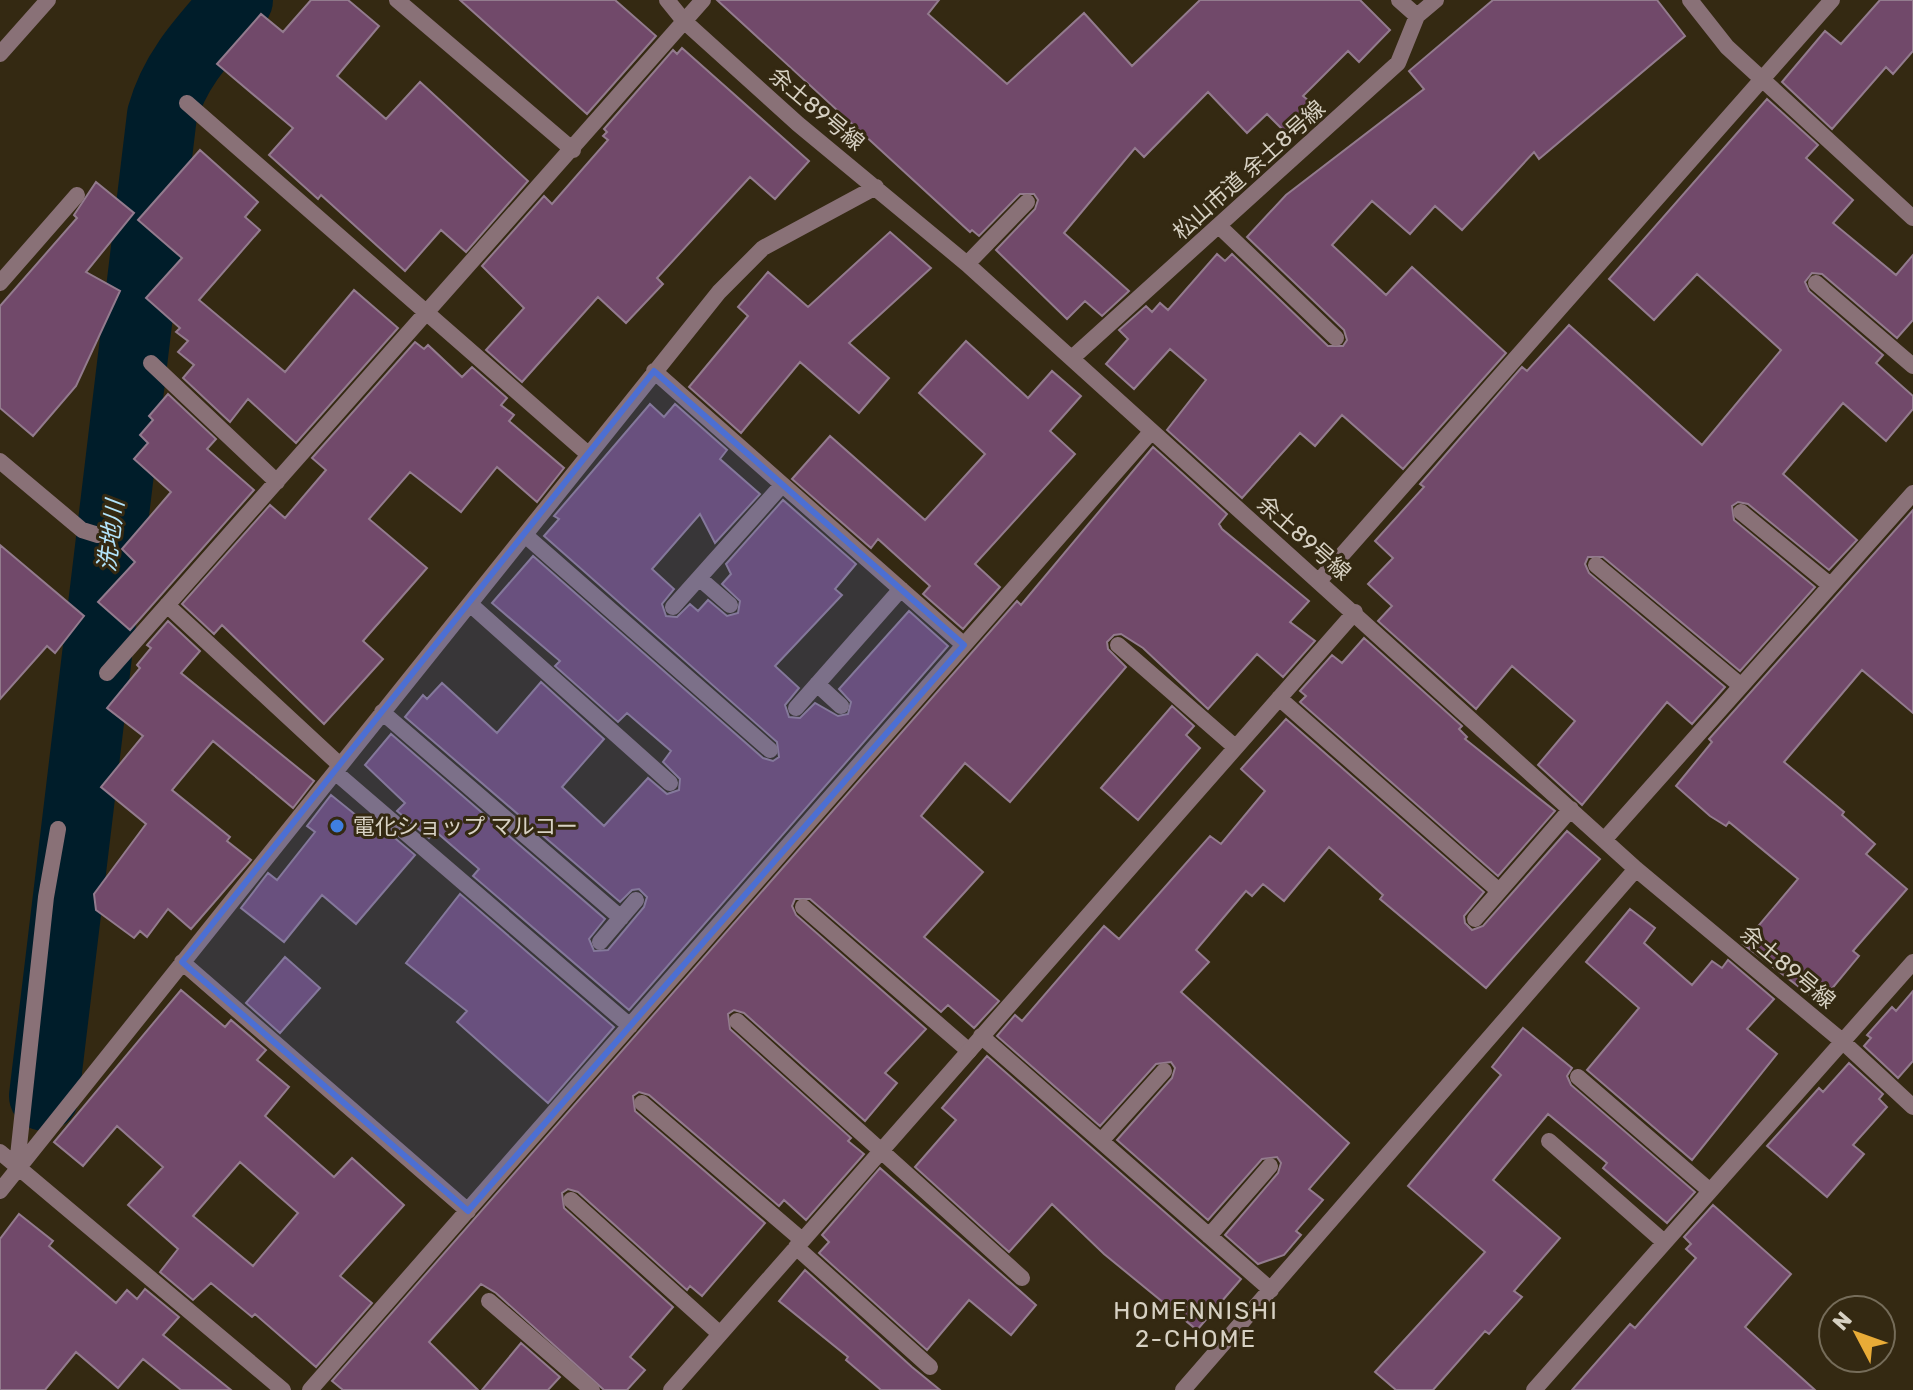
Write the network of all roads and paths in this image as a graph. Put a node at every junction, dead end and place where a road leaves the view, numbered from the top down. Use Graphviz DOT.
graph roads {
  1 [pos="48,0"];
  2 [pos="397,0"];
  3 [pos="667,0"];
  4 [pos="703,0"];
  5 [pos="1399,0"];
  6 [pos="1436,0"];
  7 [pos="1690,0"];
  8 [pos="1832,0"];
  9 [pos="1417,16"];
  10 [pos="684,21"];
  11 [pos="0,54"];
  12 [pos="1762,80"];
  13 [pos="187,103"];
  14 [pos="573,150"];
  15 [pos="876,187"];
  16 [pos="77,195"];
  17 [pos="1027,202"];
  18 [pos="1913,218"];
  19 [pos="1220,227"];
  20 [pos="967,264"];
  21 [pos="0,283"];
  22 [pos="1816,283"];
  23 [pos="428,314"];
  24 [pos="1336,338"];
  25 [pos="1072,358"];
  26 [pos="151,363"];
  27 [pos="1913,366"];
  28 [pos="654,371"];
  29 [pos="1151,432"];
  30 [pos="588,454"];
  31 [pos="0,461"];
  32 [pos="277,482"];
  33 [pos="782,485"];
  34 [pos="1913,493"];
  35 [pos="1741,512"];
  36 [pos="98,535"];
  37 [pos="525,535"];
  38 [pos="1596,565"];
  39 [pos="699,578"];
  40 [pos="1319,581"];
  41 [pos="1830,585"];
  42 [pos="901,589"];
  43 [pos="470,604"];
  44 [pos="167,605"];
  45 [pos="730,605"];
  46 [pos="673,607"];
  47 [pos="1355,612"];
  48 [pos="964,645"];
  49 [pos="1118,645"];
  50 [pos="107,673"];
  51 [pos="817,684"];
  52 [pos="1740,685"];
  53 [pos="1279,698"];
  54 [pos="841,706"];
  55 [pos="796,708"];
  56 [pos="382,712"];
  57 [pos="1235,747"];
  58 [pos="770,750"];
  59 [pos="338,768"];
  60 [pos="670,783"];
  61 [pos="1571,809"];
  62 [pos="58,829"];
  63 [pos="1604,840"];
  64 [pos="1636,869"];
  65 [pos="1499,891"];
  66 [pos="636,900"];
  67 [pos="803,907"];
  68 [pos="621,918"];
  69 [pos="1475,919"];
  70 [pos="600,942"];
  71 [pos="182,962"];
  72 [pos="1913,962"];
  73 [pos="737,1021"];
  74 [pos="630,1026"];
  75 [pos="981,1036"];
  76 [pos="1842,1041"];
  77 [pos="969,1051"];
  78 [pos="1164,1071"];
  79 [pos="1578,1077"];
  80 [pos="642,1103"];
  81 [pos="1913,1107"];
  82 [pos="1101,1141"];
  83 [pos="1549,1141"];
  84 [pos="882,1150"];
  85 [pos="0,1152"];
  86 [pos="1270,1166"];
  87 [pos="17,1167"];
  88 [pos="1709,1190"];
  89 [pos="0,1191"];
  90 [pos="571,1200"];
  91 [pos="468,1211"];
  92 [pos="1209,1236"];
  93 [pos="1664,1242"];
  94 [pos="799,1244"];
  95 [pos="1022,1278"];
  96 [pos="1271,1290"];
  97 [pos="489,1301"];
  98 [pos="720,1334"];
  99 [pos="930,1367"];
  100 [pos="283,1390"];
  101 [pos="310,1390"];
  102 [pos="592,1390"];
  103 [pos="671,1390"];
  104 [pos="1183,1390"];
  105 [pos="1534,1390"];
  1 -- 11 [label="street"];
  2 -- 14 [label="street"];
  3 -- 10 [label="street, 余土89号線"];
  4 -- 10 [label="street"];
  5 -- 9 [label="street"];
  6 -- 9 [label="street, 松山市道 余土8号線"];
  7 -- 12 [label="street"];
  8 -- 12 [label="street"];
  9 -- 19 [label="street, 松山市道 余土8号線"];
  10 -- 14 [label="street"];
  10 -- 15 [label="street, 余土89号線"];
  12 -- 18 [label="street"];
  12 -- 40 [label="street"];
  13 -- 23 [label="street"];
  14 -- 23 [label="street"];
  15 -- 20 [label="street, 余土89号線"];
  15 -- 28 [label="street"];
  16 -- 21 [label="street"];
  17 -- 20 [label="street"];
  19 -- 24 [label="street"];
  19 -- 25 [label="street, 松山市道 余土8号線"];
  20 -- 25 [label="street, 余土89号線"];
  22 -- 27 [label="street"];
  23 -- 30 [label="street"];
  23 -- 32 [label="street"];
  25 -- 29 [label="street, 余土89号線"];
  26 -- 32 [label="street"];
  28 -- 30 [label="street"];
  28 -- 33 [label="street"];
  29 -- 40 [label="street, 余土89号線"];
  29 -- 48 [label="street"];
  30 -- 37 [label="street"];
  31 -- 36 [label="street"];
  32 -- 44 [label="street"];
  33 -- 39 [label="street"];
  33 -- 42 [label="street"];
  34 -- 41 [label="street"];
  35 -- 41 [label="street"];
  37 -- 43 [label="street"];
  37 -- 58 [label="street"];
  38 -- 52 [label="street"];
  39 -- 45 [label="street"];
  39 -- 46 [label="street"];
  40 -- 47 [label="street, 余土89号線"];
  41 -- 52 [label="street"];
  42 -- 48 [label="street"];
  42 -- 51 [label="street"];
  43 -- 56 [label="street"];
  43 -- 60 [label="street"];
  44 -- 50 [label="street"];
  44 -- 59 [label="street"];
  47 -- 53 [label="street"];
  47 -- 61 [label="street, 余土89号線"];
  48 -- 74 [label="street"];
  49 -- 57 [label="street"];
  51 -- 54 [label="street"];
  51 -- 55 [label="street"];
  52 -- 63 [label="street"];
  53 -- 57 [label="street"];
  53 -- 65 [label="street"];
  56 -- 59 [label="street"];
  56 -- 68 [label="street"];
  57 -- 75 [label="street"];
  59 -- 71 [label="street"];
  59 -- 74 [label="street"];
  61 -- 63 [label="street, 余土89号線"];
  61 -- 65 [label="street"];
  62 -- 87 [label="street"];
  63 -- 64 [label="street, 余土89号線"];
  64 -- 76 [label="street, 余土89号線"];
  64 -- 96 [label="street"];
  65 -- 69 [label="street"];
  66 -- 68 [label="street"];
  67 -- 77 [label="street"];
  68 -- 70 [label="street"];
  71 -- 87 [label="street"];
  71 -- 91 [label="street"];
  72 -- 76 [label="street"];
  73 -- 84 [label="street"];
  74 -- 91 [label="street"];
  75 -- 77 [label="street"];
  75 -- 82 [label="street"];
  76 -- 81 [label="street, 余土89号線"];
  76 -- 88 [label="street"];
  77 -- 84 [label="street"];
  78 -- 82 [label="street"];
  79 -- 88 [label="street"];
  80 -- 94 [label="street"];
  82 -- 92 [label="street"];
  83 -- 93 [label="street"];
  84 -- 94 [label="street"];
  84 -- 95 [label="street"];
  85 -- 87 [label="street"];
  86 -- 92 [label="street"];
  87 -- 89 [label="street"];
  87 -- 100 [label="street"];
  88 -- 93 [label="street"];
  90 -- 98 [label="street"];
  91 -- 101 [label="street"];
  92 -- 96 [label="street"];
  93 -- 105 [label="street"];
  94 -- 98 [label="street"];
  94 -- 99 [label="street"];
  96 -- 104 [label="street"];
  97 -- 102 [label="street"];
  98 -- 103 [label="street"];
}
